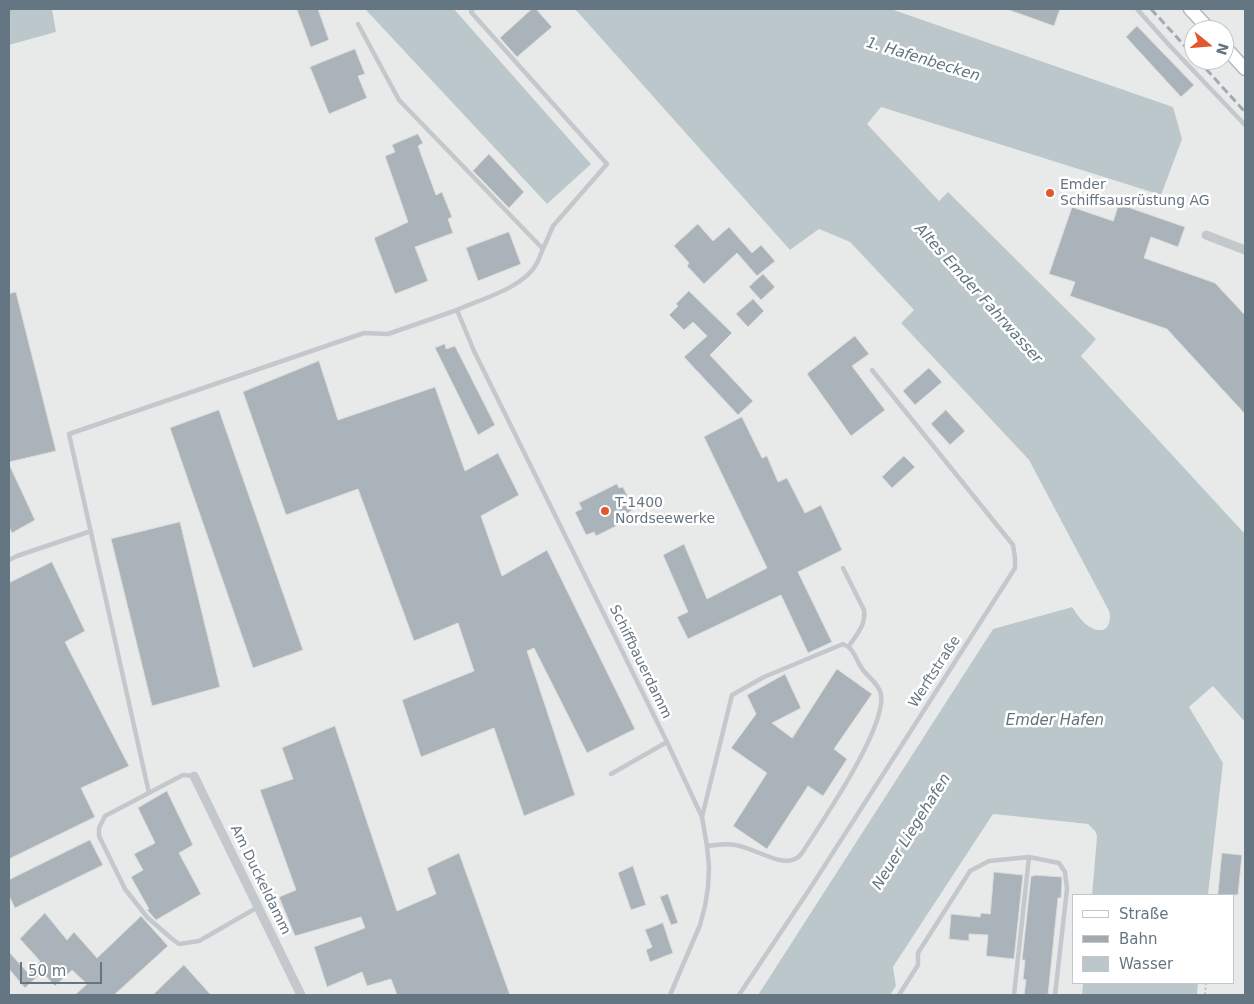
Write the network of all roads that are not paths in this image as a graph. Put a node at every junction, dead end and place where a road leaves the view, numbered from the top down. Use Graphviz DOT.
graph roads {
  1 [pos="473,9"];
  2 [pos="1137,9"];
  3 [pos="1190,9"];
  4 [pos="1200,20"];
  5 [pos="358,24"];
  6 [pos="1234,57"];
  7 [pos="1245,69"];
  8 [pos="1245,125"];
  9 [pos="1206,235"];
  10 [pos="543,249"];
  11 [pos="1245,250"];
  12 [pos="457,310"];
  13 [pos="872,370"];
  14 [pos="91,531"];
  15 [pos="9,560"];
  16 [pos="843,568"];
  17 [pos="849,646"];
  18 [pos="667,742"];
  19 [pos="611,774"];
  20 [pos="194,776"];
  21 [pos="149,793"];
  22 [pos="702,817"];
  23 [pos="708,846"];
  24 [pos="1029,857"];
  25 [pos="258,906"];
  26 [pos="301,995"];
  27 [pos="670,995"];
  28 [pos="739,995"];
  29 [pos="899,995"];
  30 [pos="1014,995"];
  31 [pos="1055,995"];
  1 -- 10 [label="lane"];
  2 -- 8 [label="lane"];
  3 -- 4 [label="main road"];
  5 -- 10 [label="lane"];
  6 -- 7 [label="main road"];
  9 -- 11 [label="street"];
  10 -- 12 [label="lane"];
  12 -- 14 [label="lane"];
  12 -- 18 [label="lane, Schiffbauerdamm"];
  13 -- 28 [label="lane, Werftstraße"];
  14 -- 15 [label="lane"];
  14 -- 21 [label="lane"];
  16 -- 17 [label="lane"];
  17 -- 22 [label="lane"];
  17 -- 23 [label="lane"];
  18 -- 19 [label="lane"];
  18 -- 22 [label="lane, Schiffbauerdamm"];
  20 -- 21 [label="lane"];
  20 -- 25 [label="street, Am Duckeldamm"];
  21 -- 25 [label="lane"];
  22 -- 23 [label="lane, Schiffbauerdamm"];
  23 -- 27 [label="lane, Schiffbauerdamm"];
  24 -- 29 [label="lane"];
  24 -- 30 [label="lane"];
  24 -- 31 [label="lane"];
  25 -- 26 [label="street, Am Duckeldamm"];
}
